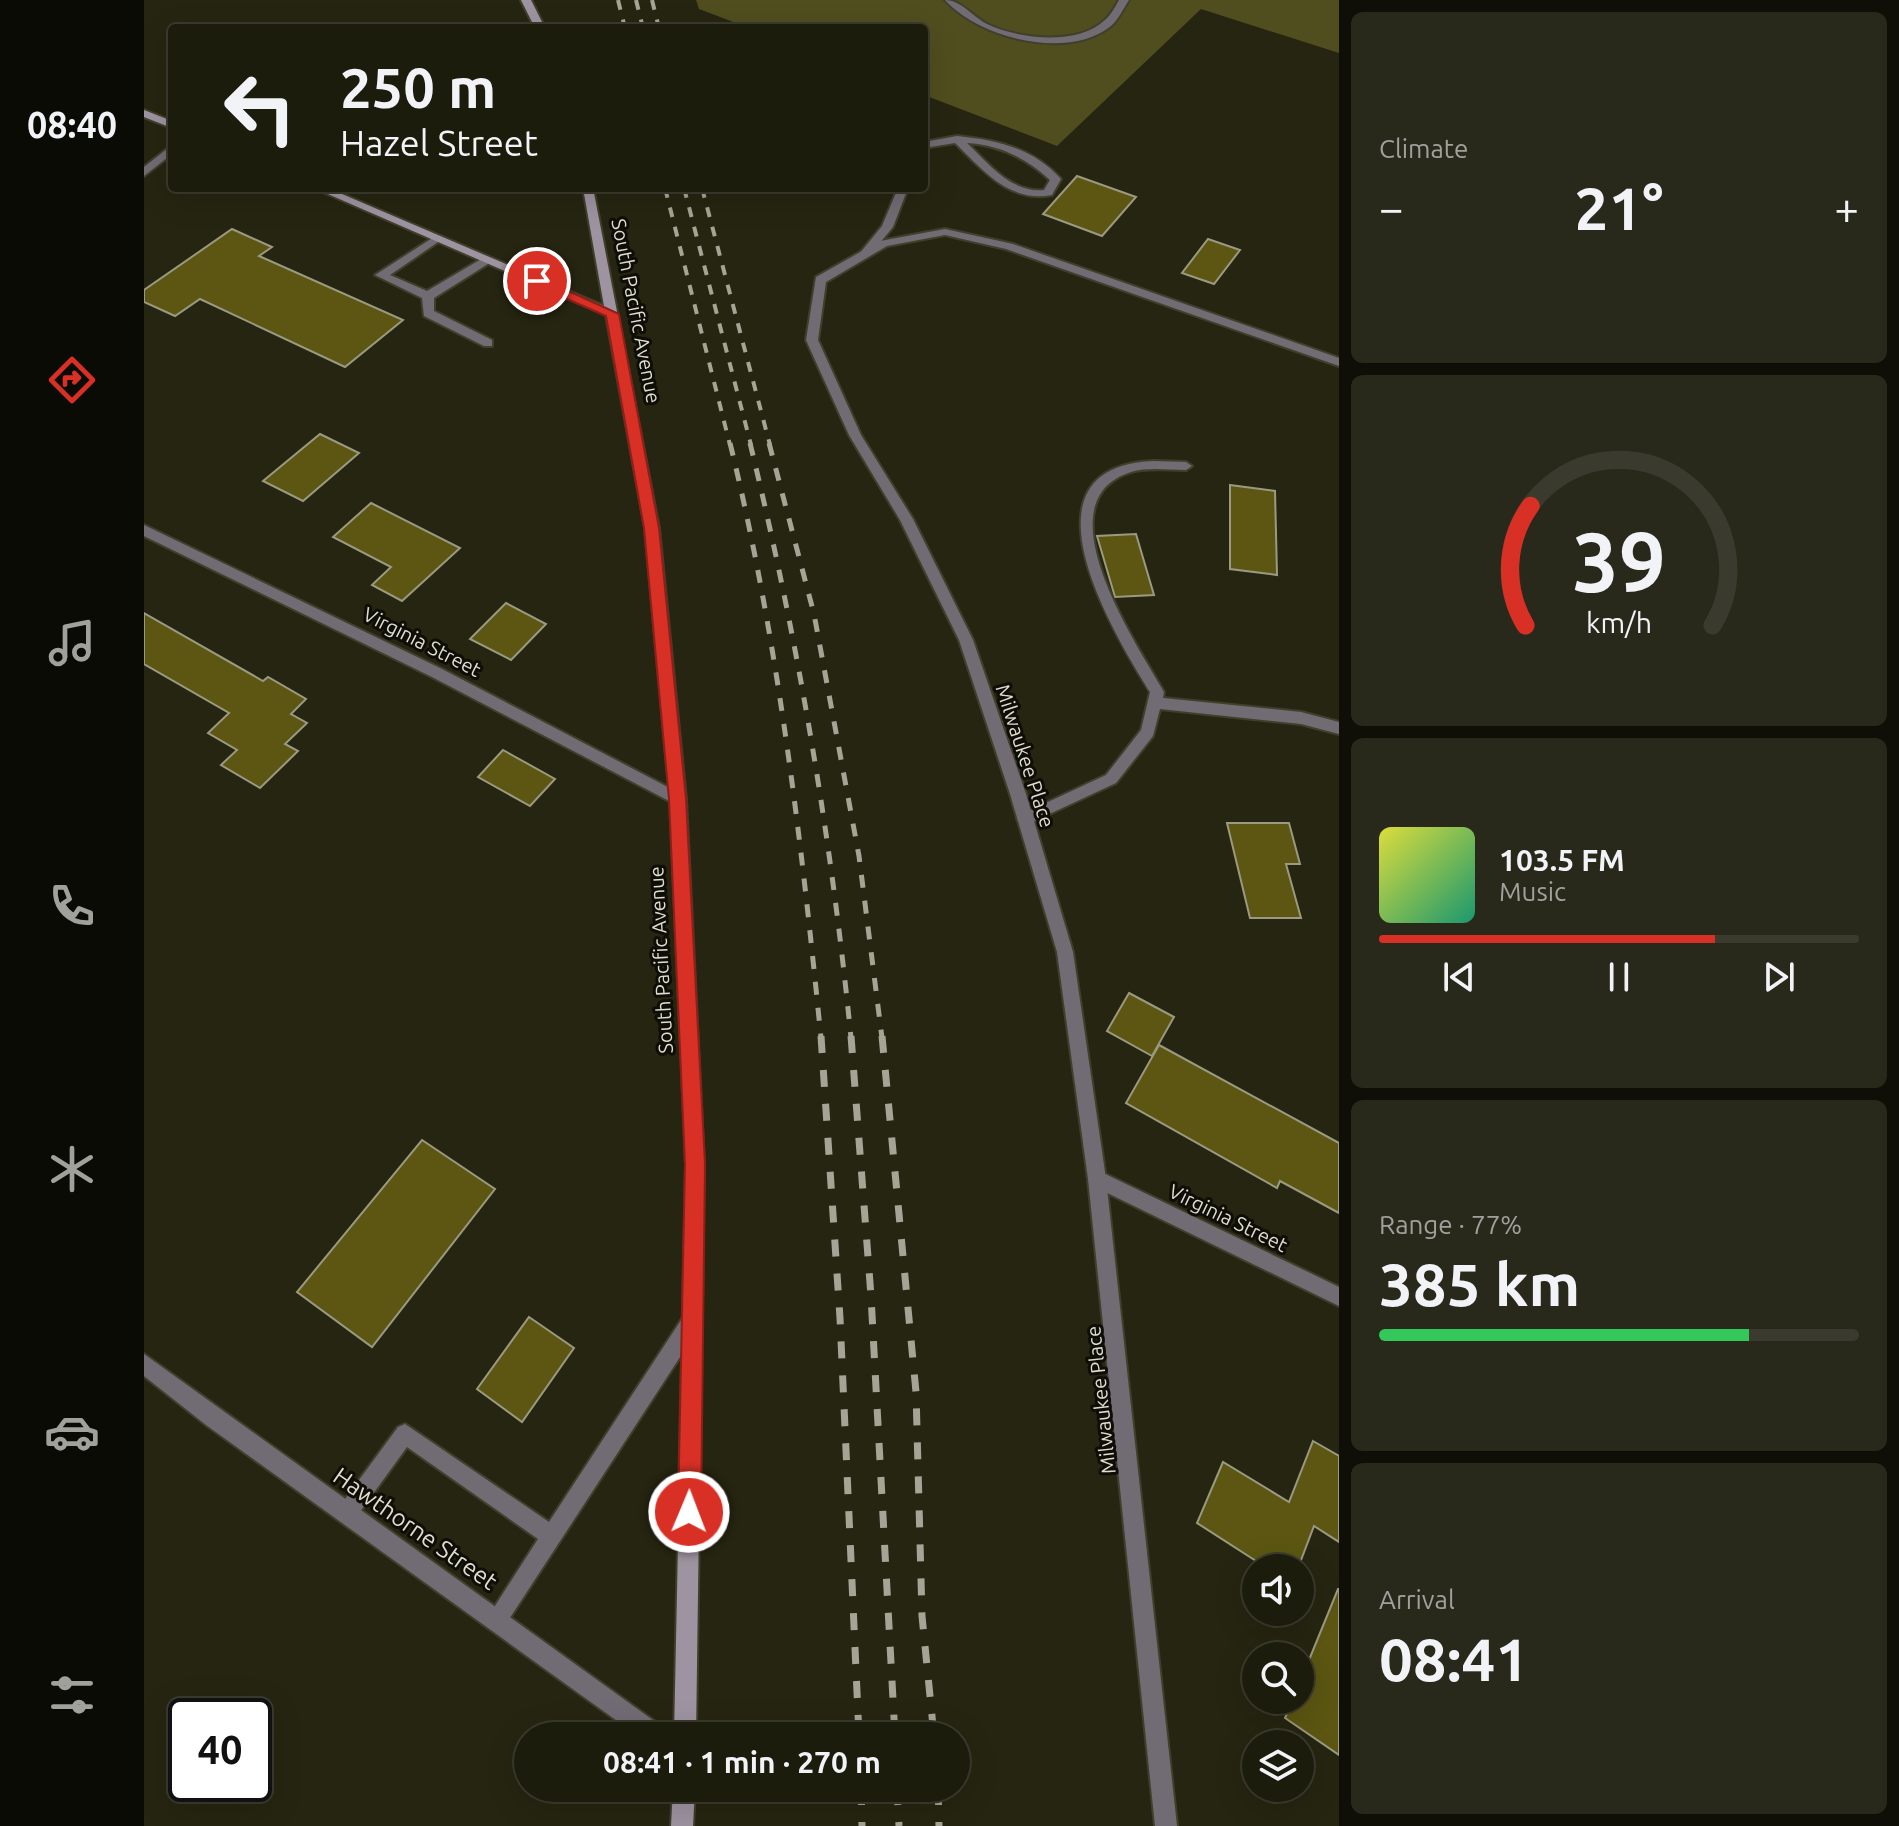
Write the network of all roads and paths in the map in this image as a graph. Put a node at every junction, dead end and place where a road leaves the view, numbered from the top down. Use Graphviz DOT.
graph roads {
  1 [pos="526,0"];
  2 [pos="950,0"];
  3 [pos="1124,0"];
  4 [pos="538,24"];
  5 [pos="144,113"];
  6 [pos="168,123"];
  7 [pos="957,139"];
  8 [pos="928,144"];
  9 [pos="168,152"];
  10 [pos="144,173"];
  11 [pos="328,192"];
  12 [pos="589,192"];
  13 [pos="901,192"];
  14 [pos="437,238"];
  15 [pos="864,255"];
  16 [pos="487,260"];
  17 [pos="428,296"];
  18 [pos="613,314"];
  19 [pos="488,343"];
  20 [pos="1339,362"];
  21 [pos="1186,466"];
  22 [pos="144,530"];
  23 [pos="1154,703"];
  24 [pos="1339,728"];
  25 [pos="678,799"];
  26 [pos="1025,819"];
  27 [pos="1097,1179"];
  28 [pos="1339,1297"];
  29 [pos="692,1321"];
  30 [pos="144,1364"];
  31 [pos="347,1513"];
  32 [pos="551,1536"];
  33 [pos="497,1620"];
  34 [pos="637,1722"];
  35 [pos="685,1722"];
  36 [pos="683,1802"];
  37 [pos="682,1826"];
  38 [pos="1166,1826"];
  1 -- 4 [label="street"];
  2 -- 3 [label="street"];
  5 -- 6 [label="street"];
  7 -- 7 [label="street"];
  7 -- 8 [label="street"];
  9 -- 10 [label="street"];
  11 -- 14 [label="street"];
  12 -- 18 [label="street, South Pacific Avenue"];
  13 -- 15 [label="street"];
  14 -- 16 [label="street"];
  14 -- 17 [label="street"];
  15 -- 20 [label="street, Milwaukee Place"];
  15 -- 26 [label="street, Milwaukee Place"];
  16 -- 17 [label="street"];
  16 -- 18 [label="street"];
  17 -- 19 [label="street"];
  18 -- 25 [label="street, South Pacific Avenue"];
  21 -- 23 [label="street"];
  22 -- 25 [label="street, Virginia Street"];
  23 -- 24 [label="street"];
  23 -- 26 [label="street"];
  25 -- 29 [label="street, South Pacific Avenue"];
  26 -- 27 [label="street, Milwaukee Place"];
  27 -- 28 [label="street, Virginia Street"];
  27 -- 38 [label="street, Milwaukee Place"];
  29 -- 32 [label="street"];
  29 -- 35 [label="street, South Pacific Avenue"];
  30 -- 31 [label="street, Hawthorne Street"];
  31 -- 32 [label="street"];
  31 -- 33 [label="street, Hawthorne Street"];
  32 -- 33 [label="street"];
  33 -- 34 [label="street, Hawthorne Street"];
  36 -- 37 [label="street"];
}
